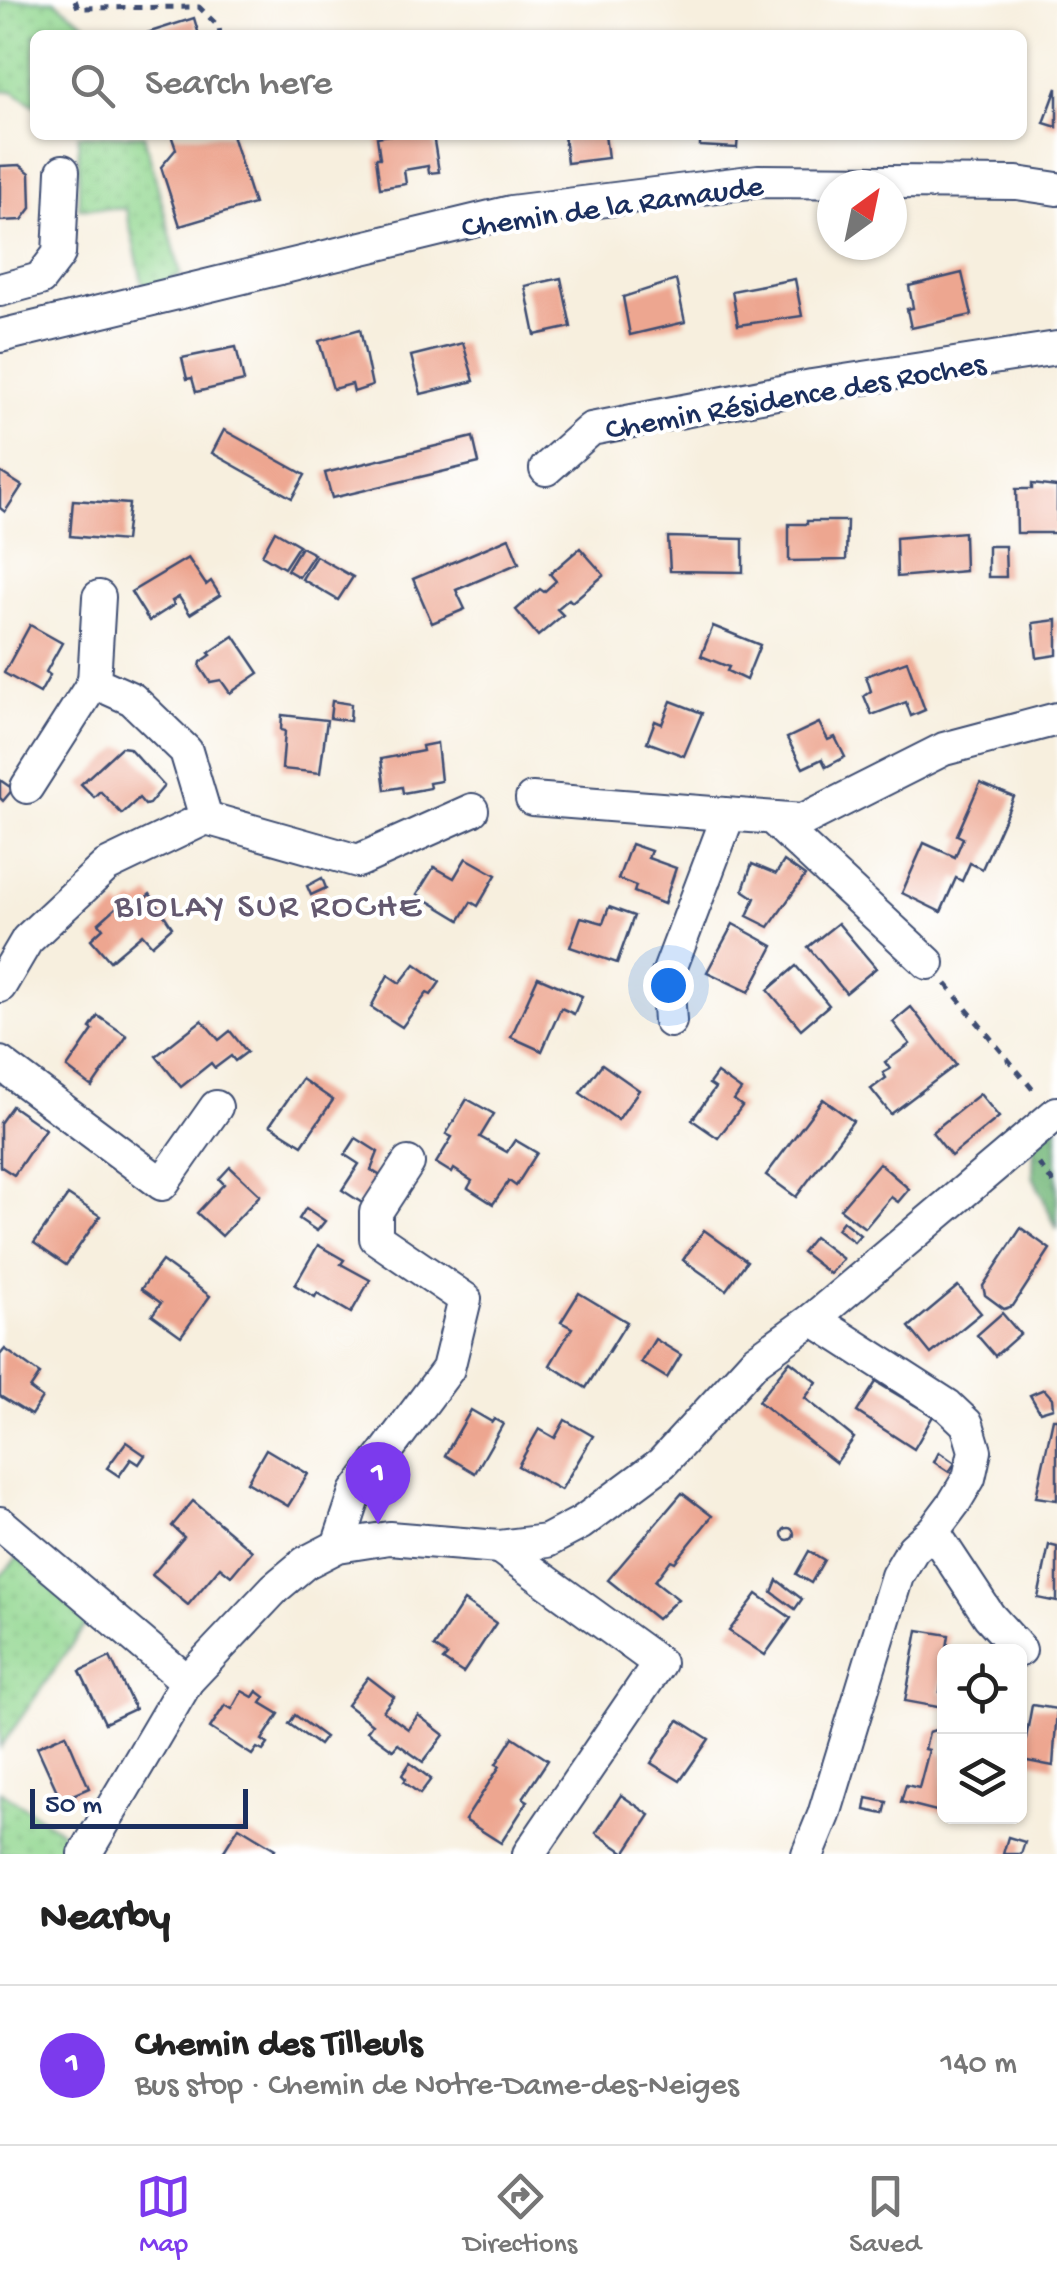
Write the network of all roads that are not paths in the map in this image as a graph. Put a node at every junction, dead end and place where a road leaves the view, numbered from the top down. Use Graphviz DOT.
graph roads {
  1 [pos="63,171"];
  2 [pos="1057,189"];
  3 [pos="0,290"];
  4 [pos="0,336"];
  5 [pos="1057,348"];
  6 [pos="546,468"];
  7 [pos="98,597"];
  8 [pos="94,682"];
  9 [pos="1057,719"];
  10 [pos="27,786"];
  11 [pos="532,800"];
  12 [pos="472,810"];
  13 [pos="728,816"];
  14 [pos="206,818"];
  15 [pos="773,818"];
  16 [pos="928,962"];
  17 [pos="0,986"];
  18 [pos="670,1021"];
  19 [pos="0,1062"];
  20 [pos="216,1108"];
  21 [pos="1055,1114"];
  22 [pos="408,1163"];
  23 [pos="812,1319"];
  24 [pos="0,1523"];
  25 [pos="934,1530"];
  26 [pos="338,1546"];
  27 [pos="500,1547"];
  28 [pos="1015,1644"];
  29 [pos="187,1682"];
  30 [pos="85,1854"];
  31 [pos="529,1854"];
  32 [pos="808,1854"];
  1 -- 3 [label="street"];
  2 -- 4 [label="street, Chemin de la Ramaude"];
  5 -- 6 [label="street, Chemin Résidence des Roches"];
  7 -- 8 [label="street"];
  8 -- 10 [label="street"];
  8 -- 14 [label="street"];
  9 -- 15 [label="street"];
  11 -- 13 [label="street"];
  12 -- 14 [label="street"];
  13 -- 15 [label="street"];
  13 -- 18 [label="street"];
  14 -- 17 [label="street"];
  15 -- 16 [label="street"];
  19 -- 20 [label="street"];
  21 -- 23 [label="street"];
  22 -- 26 [label="street"];
  23 -- 25 [label="street"];
  23 -- 27 [label="street"];
  24 -- 29 [label="street"];
  25 -- 28 [label="street"];
  25 -- 32 [label="street"];
  26 -- 27 [label="street"];
  26 -- 29 [label="street"];
  27 -- 31 [label="street"];
  29 -- 30 [label="street"];
}
